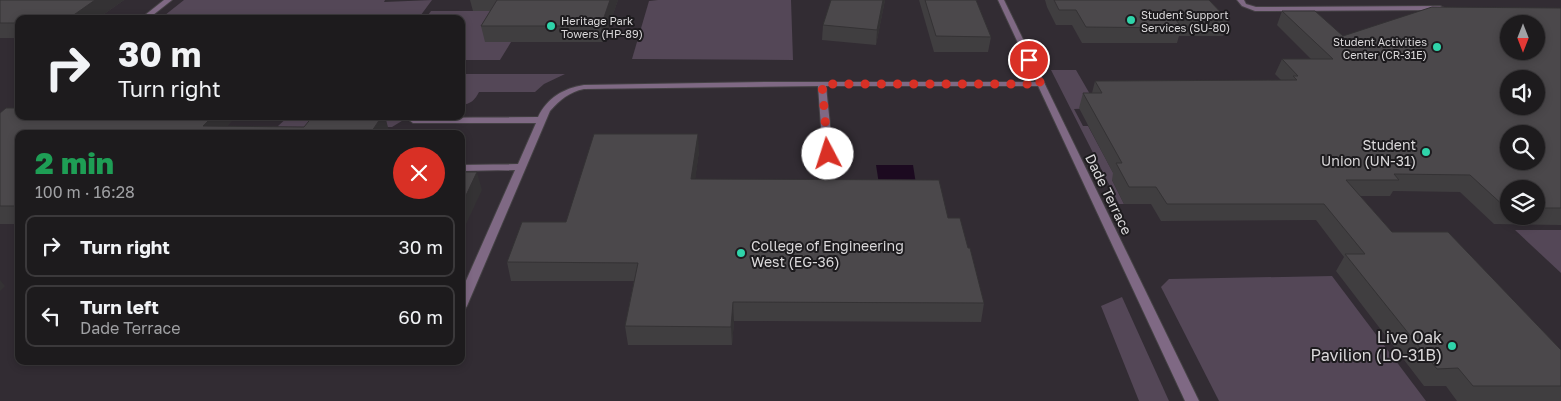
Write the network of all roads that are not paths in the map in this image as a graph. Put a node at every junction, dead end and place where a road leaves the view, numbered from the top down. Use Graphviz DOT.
graph roads {
  1 [pos="169,0"];
  2 [pos="1001,0"];
  3 [pos="1240,0"];
  4 [pos="1453,8"];
  5 [pos="148,15"];
  6 [pos="822,84"];
  7 [pos="1041,84"];
  8 [pos="413,120"];
  9 [pos="541,120"];
  10 [pos="828,154"];
  11 [pos="520,167"];
  12 [pos="465,168"];
  13 [pos="465,297"];
  14 [pos="1192,401"];
  1 -- 5 [label="street"];
  2 -- 7 [label="street, Dade Terrace"];
  3 -- 4 [label="street"];
  6 -- 7 [label="street"];
  6 -- 9 [label="street"];
  6 -- 10 [label="street"];
  7 -- 14 [label="street, Dade Terrace"];
  8 -- 9 [label="street"];
  9 -- 11 [label="street"];
  11 -- 12 [label="street"];
  11 -- 13 [label="street"];
}
